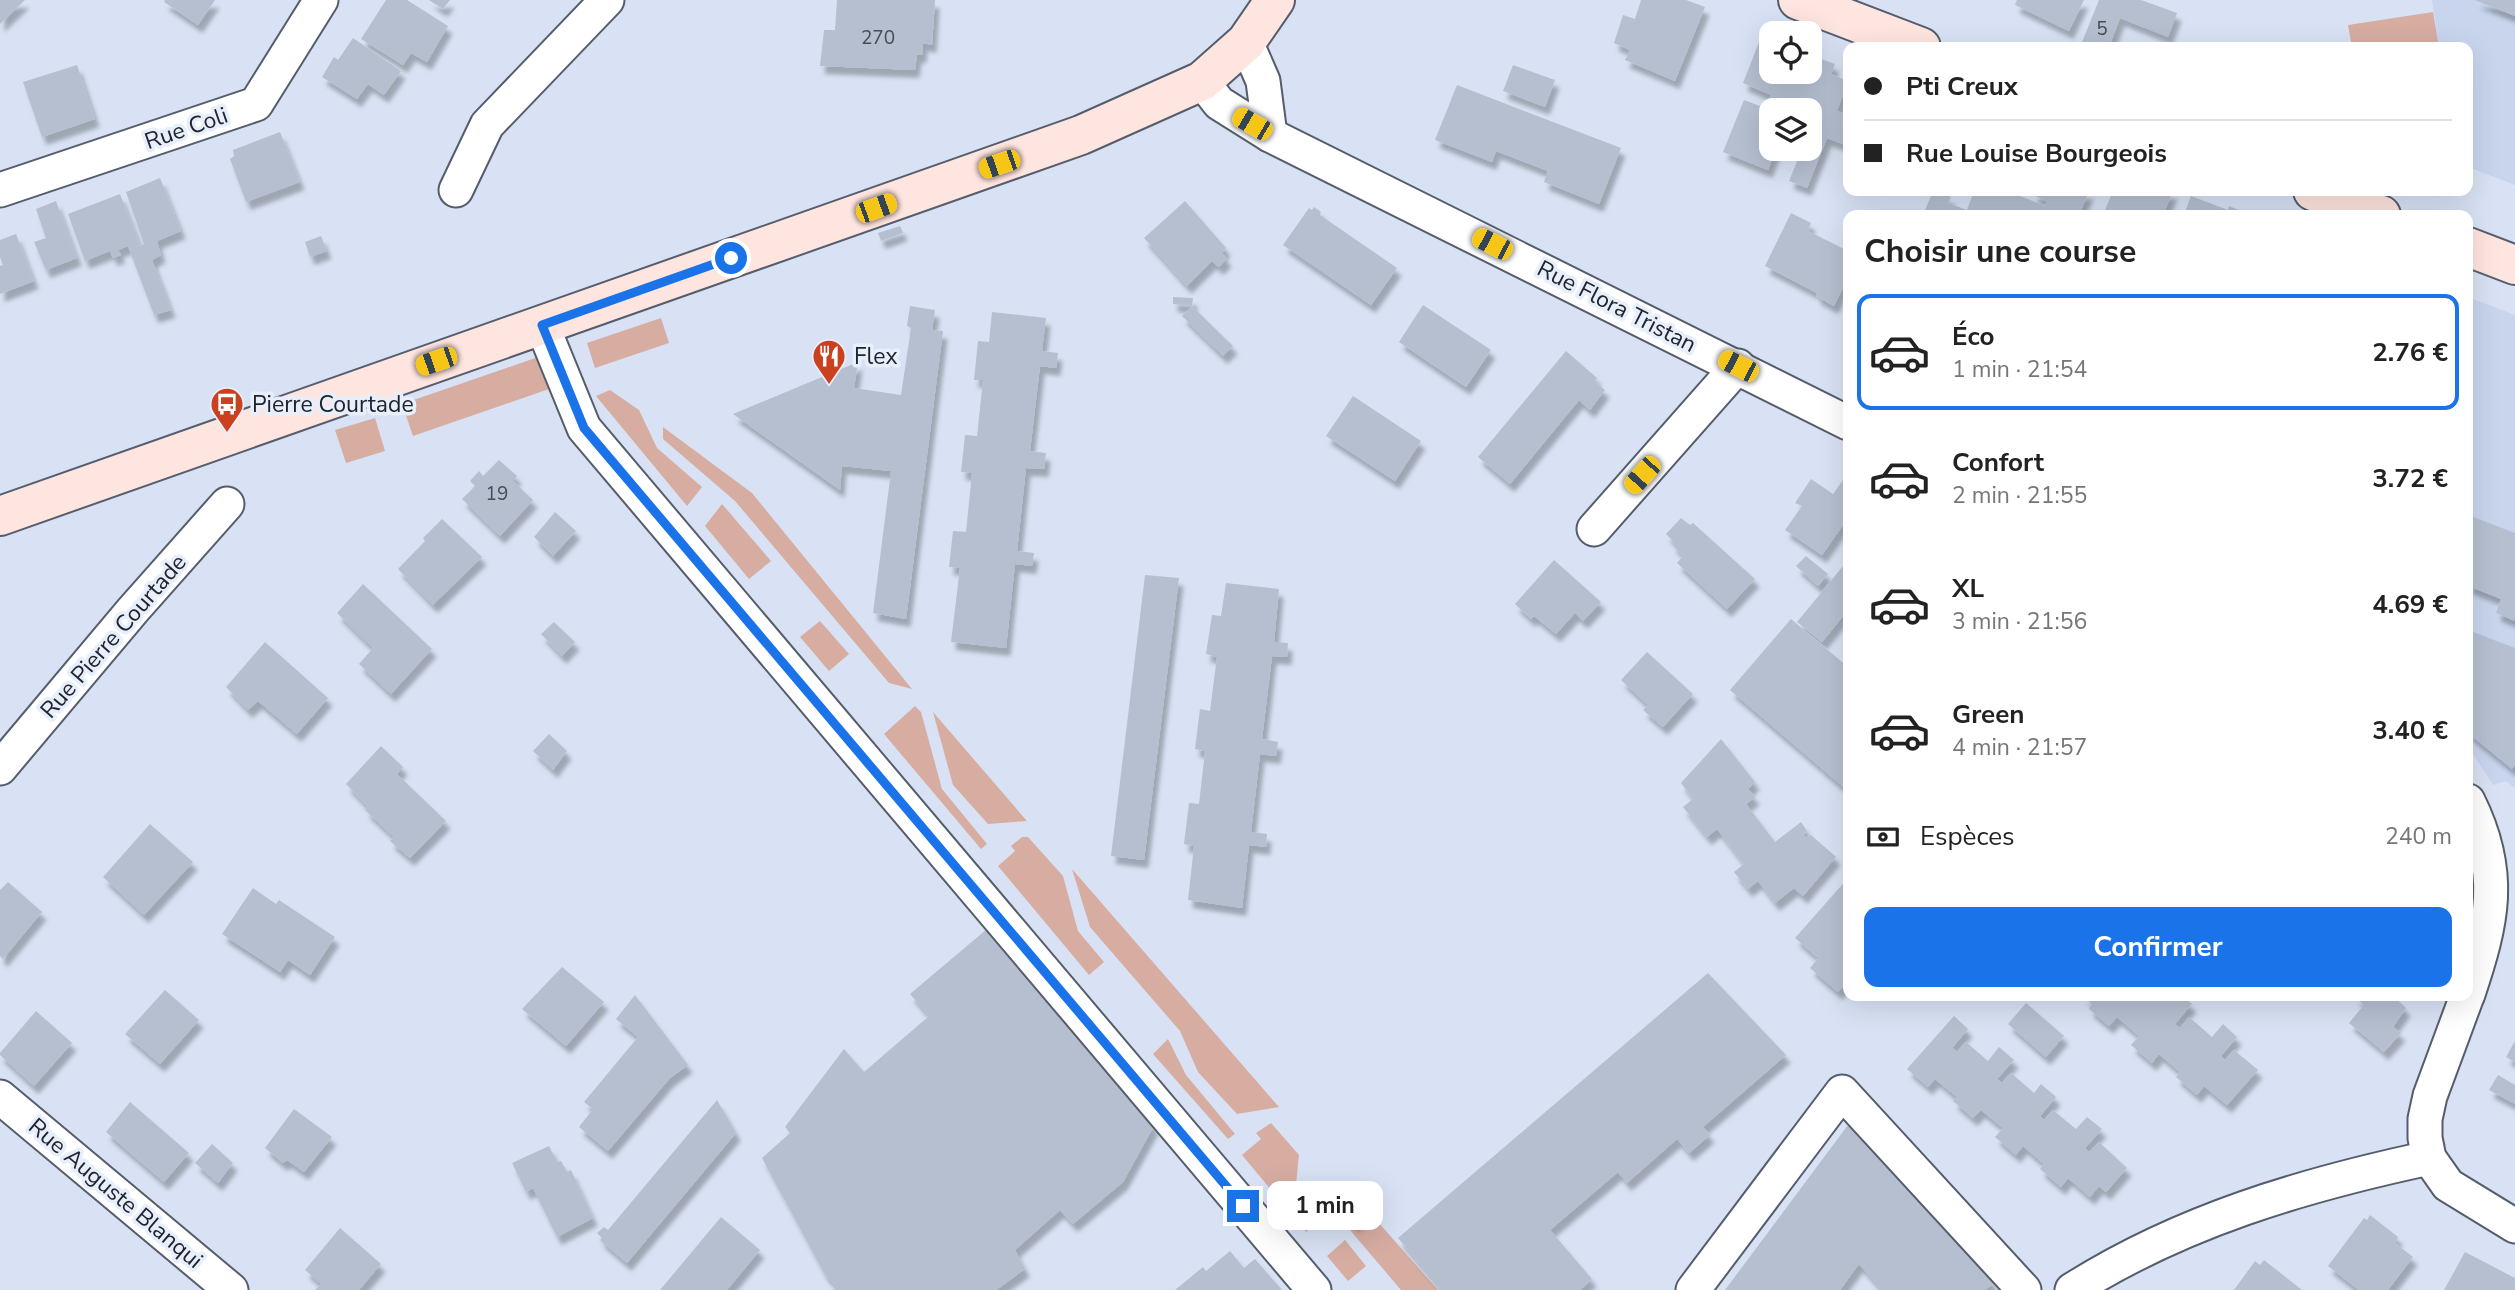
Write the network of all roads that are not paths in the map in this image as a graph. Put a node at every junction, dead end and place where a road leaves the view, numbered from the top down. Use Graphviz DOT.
graph roads {
  1 [pos="321,0"];
  2 [pos="607,0"];
  3 [pos="1275,0"];
  4 [pos="1798,0"];
  5 [pos="1246,42"];
  6 [pos="1909,42"];
  7 [pos="1202,81"];
  8 [pos="1270,135"];
  9 [pos="0,190"];
  10 [pos="456,190"];
  11 [pos="2326,196"];
  12 [pos="2363,210"];
  13 [pos="2473,249"];
  14 [pos="2515,264"];
  15 [pos="542,325"];
  16 [pos="1738,366"];
  17 [pos="1843,419"];
  18 [pos="227,505"];
  19 [pos="0,516"];
  20 [pos="1594,529"];
  21 [pos="0,768"];
  22 [pos="2473,812"];
  23 [pos="2473,977"];
  24 [pos="2465,1001"];
  25 [pos="0,1097"];
  26 [pos="2429,1158"];
  27 [pos="2515,1226"];
  28 [pos="2082,1287"];
  29 [pos="231,1290"];
  30 [pos="1314,1290"];
  31 [pos="1693,1290"];
  32 [pos="2024,1290"];
  1 -- 9 [label="street, Rue Coli"];
  2 -- 10 [label="street"];
  3 -- 5 [label="main road"];
  4 -- 6 [label="main road"];
  5 -- 7 [label="main road"];
  5 -- 8 [label="street"];
  7 -- 8 [label="street, Rue Flora Tristan"];
  7 -- 15 [label="main road"];
  8 -- 16 [label="street, Rue Flora Tristan"];
  11 -- 12 [label="main road"];
  13 -- 14 [label="main road"];
  15 -- 19 [label="main road"];
  15 -- 30 [label="street"];
  16 -- 17 [label="street, Rue Flora Tristan"];
  16 -- 20 [label="street"];
  18 -- 21 [label="street, Rue Pierre Courtade"];
  22 -- 23 [label="street"];
  24 -- 26 [label="street"];
  25 -- 29 [label="street, Rue Auguste Blanqui"];
  26 -- 27 [label="street"];
  26 -- 28 [label="street"];
  31 -- 32 [label="street"];
}
